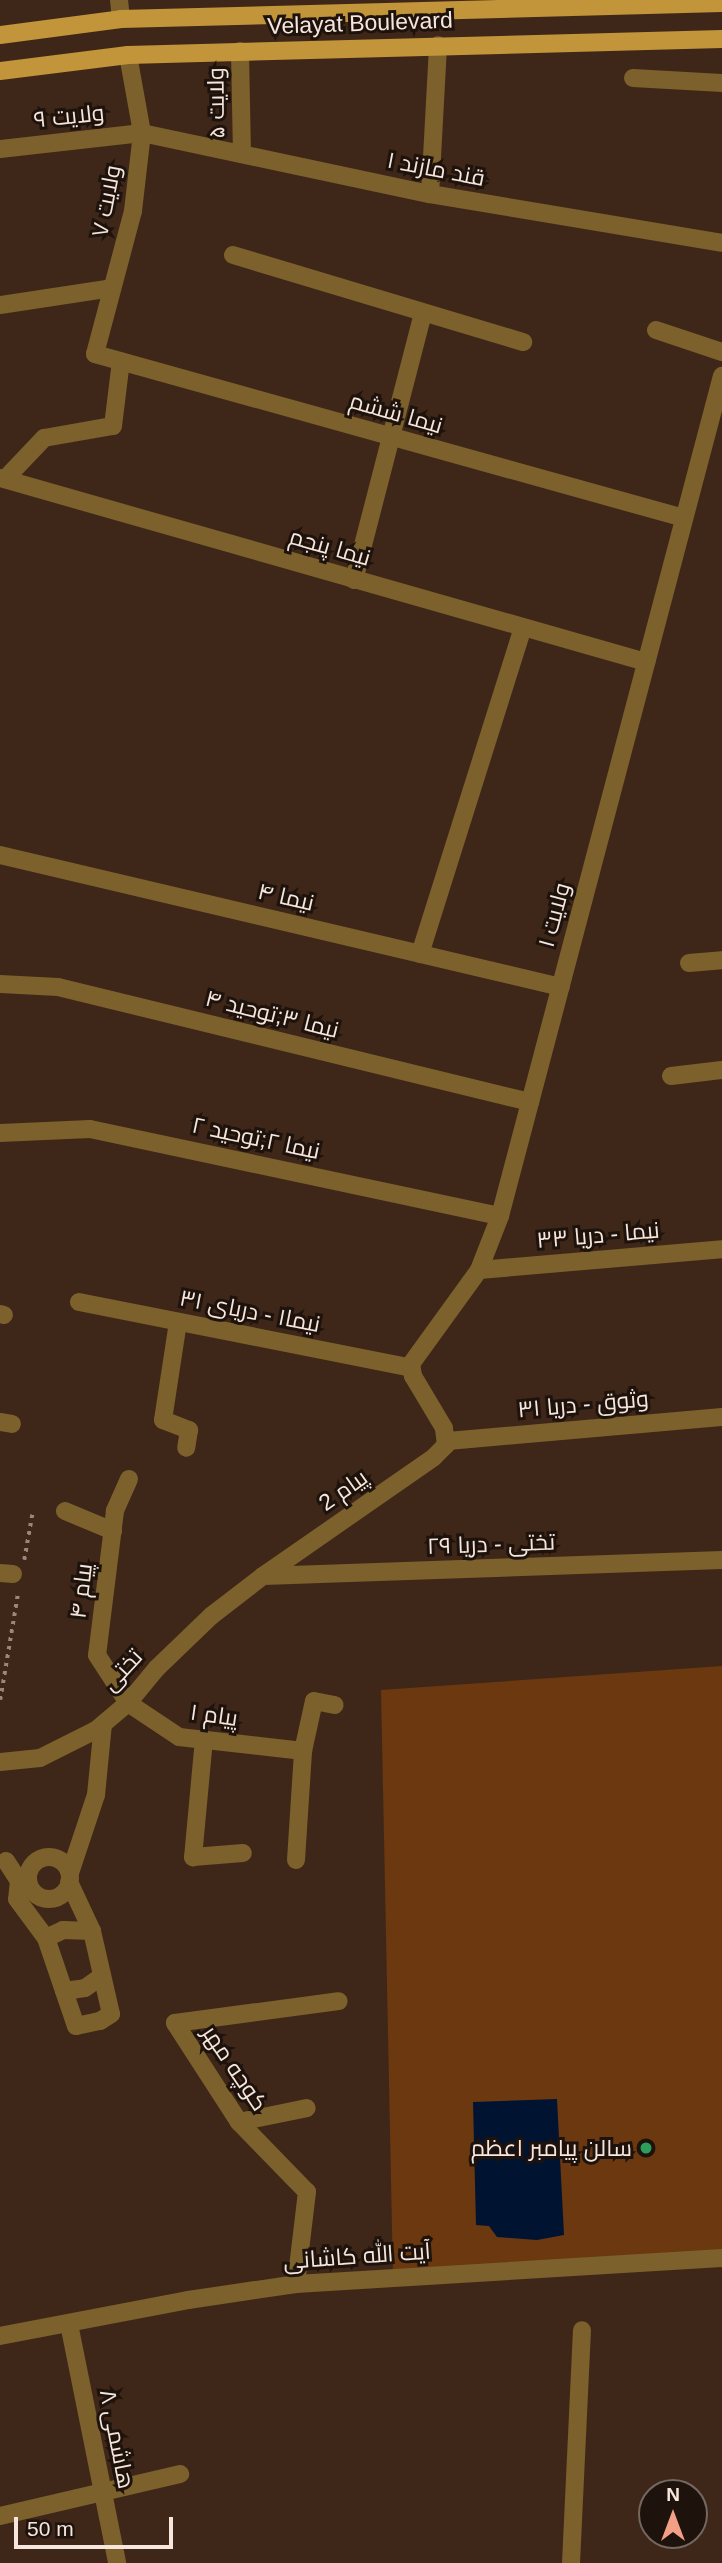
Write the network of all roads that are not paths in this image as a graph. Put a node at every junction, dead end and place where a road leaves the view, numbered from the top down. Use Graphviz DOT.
graph roads {
  1 [pos="119,0"];
  2 [pos="722,3"];
  3 [pos="440,5"];
  4 [pos="121,19"];
  5 [pos="0,35"];
  6 [pos="722,39"];
  7 [pos="438,45"];
  8 [pos="240,51"];
  9 [pos="128,55"];
  10 [pos="0,72"];
  11 [pos="633,78"];
  12 [pos="722,83"];
  13 [pos="142,133"];
  14 [pos="0,149"];
  15 [pos="242,154"];
  16 [pos="430,194"];
  17 [pos="722,243"];
  18 [pos="233,256"];
  19 [pos="112,288"];
  20 [pos="0,305"];
  21 [pos="423,313"];
  22 [pos="656,330"];
  23 [pos="523,342"];
  24 [pos="722,352"];
  25 [pos="95,354"];
  26 [pos="121,361"];
  27 [pos="722,376"];
  28 [pos="719,403"];
  29 [pos="392,437"];
  30 [pos="2,478"];
  31 [pos="684,519"];
  32 [pos="354,580"];
  33 [pos="523,628"];
  34 [pos="646,662"];
  35 [pos="0,855"];
  36 [pos="420,954"];
  37 [pos="722,960"];
  38 [pos="689,963"];
  39 [pos="0,984"];
  40 [pos="561,987"];
  41 [pos="722,1070"];
  42 [pos="671,1076"];
  43 [pos="530,1102"];
  44 [pos="0,1133"];
  45 [pos="500,1216"];
  46 [pos="722,1249"];
  47 [pos="479,1270"];
  48 [pos="79,1302"];
  49 [pos="178,1322"];
  50 [pos="411,1368"];
  51 [pos="722,1417"];
  52 [pos="448,1441"];
  53 [pos="186,1448"];
  54 [pos="129,1479"];
  55 [pos="65,1510"];
  56 [pos="113,1531"];
  57 [pos="722,1560"];
  58 [pos="262,1576"];
  59 [pos="128,1703"];
  60 [pos="335,1705"];
  61 [pos="103,1724"];
  62 [pos="204,1740"];
  63 [pos="303,1751"];
  64 [pos="0,1762"];
  65 [pos="243,1853"];
  66 [pos="296,1860"];
  67 [pos="6,1861"];
  68 [pos="70,1878"];
  69 [pos="23,1880"];
  70 [pos="92,1931"];
  71 [pos="46,1938"];
  72 [pos="102,1976"];
  73 [pos="64,1990"];
  74 [pos="339,2001"];
  75 [pos="307,2108"];
  76 [pos="239,2122"];
  77 [pos="722,2258"];
  78 [pos="296,2284"];
  79 [pos="69,2324"];
  80 [pos="582,2330"];
  81 [pos="0,2336"];
  82 [pos="180,2474"];
  83 [pos="103,2492"];
  84 [pos="0,2515"];
  85 [pos="117,2563"];
  86 [pos="571,2563"];
  1 -- 4 [label="street"];
  2 -- 3 [label="main road, Velayat Boulevard"];
  3 -- 4 [label="main road, Velayat Boulevard"];
  4 -- 5 [label="main road, Velayat Boulevard"];
  6 -- 7 [label="main road, Velayat Boulevard"];
  7 -- 8 [label="main road, Velayat Boulevard"];
  7 -- 16 [label="street"];
  8 -- 9 [label="main road, Velayat Boulevard"];
  8 -- 15 [label="street, ولایت ۵"];
  9 -- 10 [label="main road, Velayat Boulevard"];
  9 -- 13 [label="street, ولایت ۷"];
  11 -- 12 [label="street"];
  13 -- 14 [label="street, ولایت ۹"];
  13 -- 15 [label="street, قند مازند ۱"];
  13 -- 19 [label="street, ولایت ۷"];
  15 -- 16 [label="street, قند مازند ۱"];
  16 -- 17 [label="street, قند مازند ۱"];
  18 -- 21 [label="street"];
  19 -- 20 [label="street"];
  19 -- 25 [label="street, ولایت ۷"];
  21 -- 23 [label="street"];
  21 -- 29 [label="street"];
  22 -- 24 [label="street"];
  25 -- 26 [label="street, نیما ششم"];
  26 -- 29 [label="street, نیما ششم"];
  26 -- 30 [label="street"];
  27 -- 28 [label="street, ولایت ۱"];
  28 -- 31 [label="street, ولایت ۱"];
  29 -- 31 [label="street, نیما ششم"];
  29 -- 32 [label="street"];
  30 -- 32 [label="street, نیما پنجم"];
  31 -- 34 [label="street, ولایت ۱"];
  32 -- 33 [label="street, نیما پنجم"];
  33 -- 34 [label="street, نیما پنجم"];
  33 -- 36 [label="street"];
  34 -- 40 [label="street, ولایت ۱"];
  35 -- 36 [label="street, نیما ۴"];
  36 -- 40 [label="street, نیما ۴"];
  37 -- 38 [label="street"];
  39 -- 43 [label="street, نیما ۳;توحید ۴"];
  40 -- 43 [label="street, ولایت ۱"];
  41 -- 42 [label="street"];
  43 -- 45 [label="street, ولایت ۱"];
  44 -- 45 [label="street, نیما ۲;توحید ۲"];
  45 -- 47 [label="street, ولایت ۱"];
  46 -- 47 [label="street, نیما - دریا ۳۳"];
  47 -- 50 [label="street, ولایت ۱"];
  48 -- 49 [label="street, نیما۱ - دریای ۳۱"];
  49 -- 50 [label="street, نیما۱ - دریای ۳۱"];
  49 -- 53 [label="street"];
  50 -- 52 [label="street"];
  51 -- 52 [label="street, وثوق - دریا ۳۱"];
  52 -- 58 [label="street, پیام 2"];
  54 -- 56 [label="street, پیام ۴"];
  55 -- 56 [label="street"];
  56 -- 59 [label="street, پیام ۴"];
  57 -- 58 [label="street, تختی - دریا ۲۹"];
  58 -- 59 [label="street, تختی"];
  59 -- 61 [label="street, تختی"];
  59 -- 62 [label="street, پیام ۱"];
  60 -- 63 [label="street"];
  61 -- 64 [label="street, تختی"];
  61 -- 68 [label="street"];
  62 -- 63 [label="street, پیام ۱"];
  62 -- 65 [label="street"];
  63 -- 66 [label="street"];
  67 -- 69 [label="street"];
  68 -- 69 [label="street"];
  68 -- 69 [label="street"];
  68 -- 70 [label="street"];
  69 -- 71 [label="street"];
  70 -- 71 [label="street"];
  70 -- 72 [label="street"];
  71 -- 73 [label="street"];
  72 -- 73 [label="street"];
  72 -- 73 [label="street"];
  74 -- 76 [label="street, کوچه مهر"];
  75 -- 76 [label="street"];
  76 -- 78 [label="street, کوچه مهر"];
  77 -- 78 [label="street, آیت الله کاشانی"];
  78 -- 79 [label="street, آیت الله کاشانی"];
  79 -- 81 [label="street, آیت الله کاشانی"];
  79 -- 83 [label="street, هاشمی ۸"];
  80 -- 86 [label="street"];
  82 -- 83 [label="street"];
  83 -- 84 [label="street"];
  83 -- 85 [label="street, هاشمی ۸"];
}
